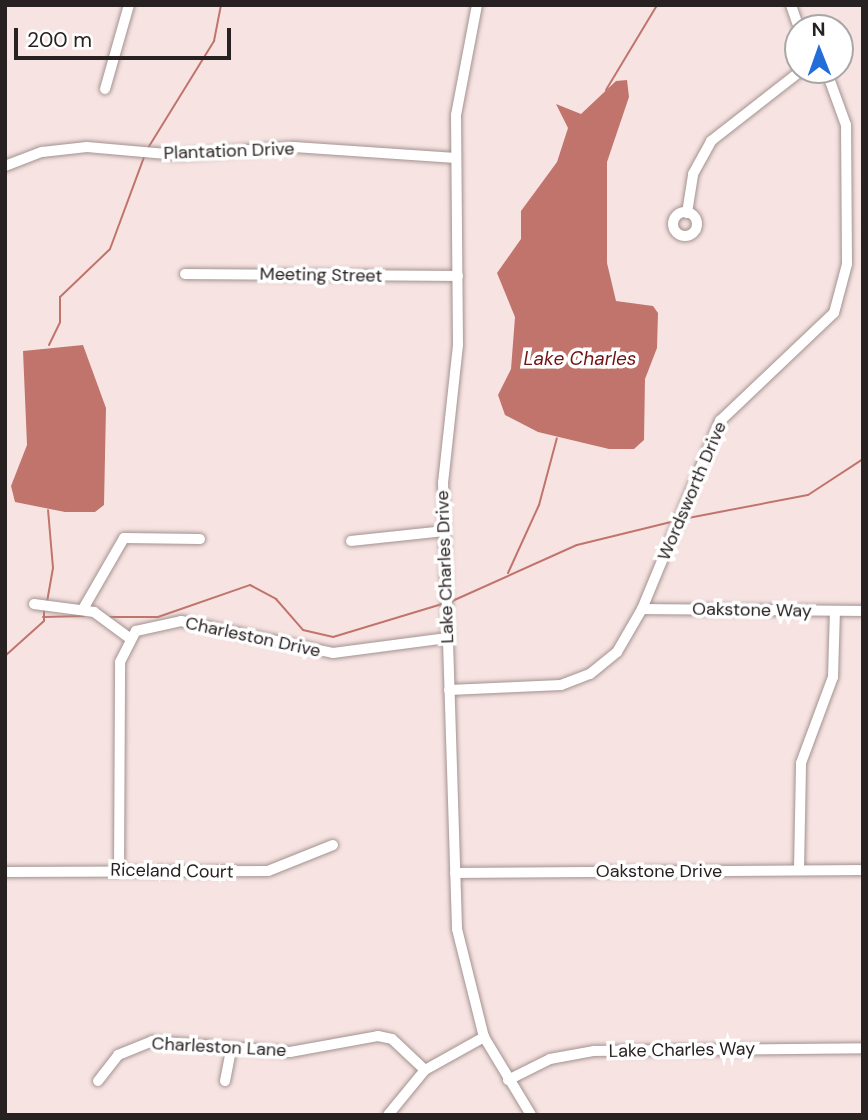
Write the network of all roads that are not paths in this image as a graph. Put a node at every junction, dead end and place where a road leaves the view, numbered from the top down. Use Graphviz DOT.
graph roads {
  1 [pos="129,5"];
  2 [pos="476,5"];
  3 [pos="784,84"];
  4 [pos="831,84"];
  5 [pos="105,89"];
  6 [pos="456,158"];
  7 [pos="5,166"];
  8 [pos="688,213"];
  9 [pos="185,274"];
  10 [pos="458,276"];
  11 [pos="444,531"];
  12 [pos="200,540"];
  13 [pos="351,541"];
  14 [pos="34,604"];
  15 [pos="83,609"];
  16 [pos="642,609"];
  17 [pos="835,611"];
  18 [pos="863,611"];
  19 [pos="128,637"];
  20 [pos="447,638"];
  21 [pos="449,691"];
  22 [pos="333,845"];
  23 [pos="799,870"];
  24 [pos="863,870"];
  25 [pos="119,871"];
  26 [pos="5,872"];
  27 [pos="455,873"];
  28 [pos="484,1037"];
  29 [pos="863,1048"];
  30 [pos="231,1049"];
  31 [pos="425,1070"];
  32 [pos="508,1080"];
  33 [pos="98,1081"];
  34 [pos="225,1081"];
  35 [pos="388,1115"];
  36 [pos="531,1115"];
  1 -- 5 [label="street"];
  2 -- 6 [label="street, Lake Charles Drive"];
  3 -- 8 [label="street"];
  4 -- 16 [label="street, Wordsworth Drive"];
  6 -- 7 [label="street, Plantation Drive"];
  6 -- 10 [label="street, Lake Charles Drive"];
  9 -- 10 [label="street, Meeting Street"];
  10 -- 11 [label="street, Lake Charles Drive"];
  11 -- 13 [label="street"];
  11 -- 20 [label="street, Lake Charles Drive"];
  12 -- 15 [label="street"];
  14 -- 15 [label="street"];
  15 -- 19 [label="street"];
  16 -- 17 [label="street, Oakstone Way"];
  16 -- 21 [label="street, Wordsworth Drive"];
  17 -- 18 [label="street, Oakstone Way"];
  17 -- 23 [label="street"];
  19 -- 20 [label="street, Charleston Drive"];
  19 -- 25 [label="street"];
  20 -- 21 [label="street, Lake Charles Drive"];
  21 -- 27 [label="street, Lake Charles Drive"];
  22 -- 25 [label="street, Riceland Court"];
  23 -- 24 [label="street, Oakstone Drive"];
  23 -- 27 [label="street, Oakstone Drive"];
  25 -- 26 [label="street, Riceland Court"];
  27 -- 28 [label="street, Lake Charles Drive"];
  28 -- 31 [label="street"];
  28 -- 32 [label="street, Lake Charles Drive"];
  29 -- 32 [label="street, Lake Charles Way"];
  30 -- 31 [label="street, Charleston Lane"];
  30 -- 33 [label="street, Charleston Lane"];
  30 -- 34 [label="street"];
  31 -- 35 [label="street"];
  32 -- 36 [label="street, Lake Charles Drive"];
}
